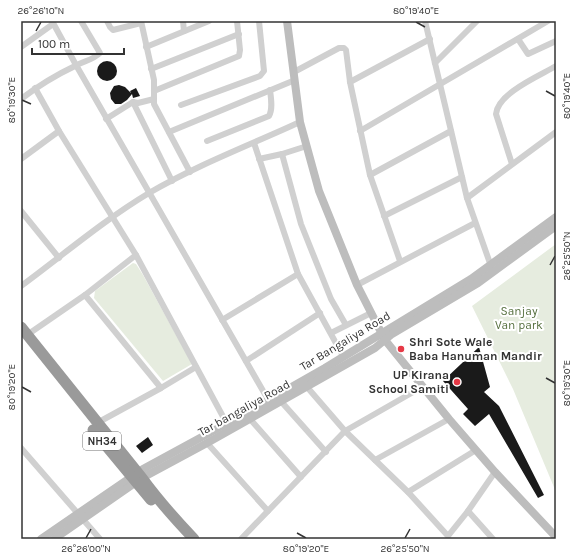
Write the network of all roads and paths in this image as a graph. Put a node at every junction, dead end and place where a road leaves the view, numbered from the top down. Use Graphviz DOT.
graph roads {
  1 [pos="81,21"];
  2 [pos="106,21"];
  3 [pos="183,21"];
  4 [pos="208,21"];
  5 [pos="237,21"];
  6 [pos="258,21"];
  7 [pos="287,21"];
  8 [pos="425,21"];
  9 [pos="476,21"];
  10 [pos="141,22"];
  11 [pos="546,22"];
  12 [pos="52,23"];
  13 [pos="184,31"];
  14 [pos="238,34"];
  15 [pos="430,39"];
  16 [pos="518,39"];
  17 [pos="556,41"];
  18 [pos="21,47"];
  19 [pos="146,47"];
  20 [pos="435,63"];
  21 [pos="76,65"];
  22 [pos="556,66"];
  23 [pos="151,69"];
  24 [pos="294,76"];
  25 [pos="350,82"];
  26 [pos="440,85"];
  27 [pos="35,88"];
  28 [pos="154,90"];
  29 [pos="270,90"];
  30 [pos="21,99"];
  31 [pos="154,99"];
  32 [pos="133,102"];
  33 [pos="181,105"];
  34 [pos="106,119"];
  35 [pos="300,122"];
  36 [pos="59,131"];
  37 [pos="360,131"];
  38 [pos="451,131"];
  39 [pos="169,132"];
  40 [pos="556,132"];
  41 [pos="207,141"];
  42 [pos="254,143"];
  43 [pos="307,146"];
  44 [pos="282,154"];
  45 [pos="21,159"];
  46 [pos="259,160"];
  47 [pos="512,164"];
  48 [pos="190,172"];
  49 [pos="370,175"];
  50 [pos="462,177"];
  51 [pos="172,181"];
  52 [pos="149,193"];
  53 [pos="467,198"];
  54 [pos="21,211"];
  55 [pos="384,216"];
  56 [pos="556,217"];
  57 [pos="113,218"];
  58 [pos="475,222"];
  59 [pos="556,226"];
  60 [pos="525,244"];
  61 [pos="136,255"];
  62 [pos="59,258"];
  63 [pos="400,261"];
  64 [pos="492,269"];
  65 [pos="298,274"];
  66 [pos="357,285"];
  67 [pos="21,286"];
  68 [pos="85,295"];
  69 [pos="320,313"];
  70 [pos="371,313"];
  71 [pos="222,320"];
  72 [pos="346,325"];
  73 [pos="331,333"];
  74 [pos="23,334"];
  75 [pos="383,337"];
  76 [pos="344,356"];
  77 [pos="246,361"];
  78 [pos="196,367"];
  79 [pos="307,387"];
  80 [pos="422,387"];
  81 [pos="161,388"];
  82 [pos="279,399"];
  83 [pos="270,403"];
  84 [pos="250,419"];
  85 [pos="449,419"];
  86 [pos="97,422"];
  87 [pos="226,424"];
  88 [pos="346,431"];
  89 [pos="216,434"];
  90 [pos="207,443"];
  91 [pos="21,448"];
  92 [pos="476,450"];
  93 [pos="326,452"];
  94 [pos="375,460"];
  95 [pos="495,472"];
  96 [pos="136,477"];
  97 [pos="301,477"];
  98 [pos="408,492"];
  99 [pos="268,511"];
  100 [pos="468,511"];
  101 [pos="79,517"];
  102 [pos="556,537"];
  103 [pos="446,538"];
  104 [pos="41,539"];
  105 [pos="54,539"];
  106 [pos="100,539"];
  107 [pos="186,539"];
  108 [pos="194,539"];
  109 [pos="241,539"];
  110 [pos="493,539"];
  1 -- 21 [label="street"];
  2 -- 10 [label="street"];
  3 -- 13 [label="street"];
  4 -- 13 [label="street"];
  5 -- 14 [label="street"];
  6 -- 33 [label="street"];
  7 -- 24 [label="street"];
  8 -- 15 [label="street"];
  9 -- 20 [label="street"];
  10 -- 19 [label="street"];
  11 -- 16 [label="street"];
  12 -- 18 [label="street"];
  12 -- 21 [label="street"];
  13 -- 19 [label="street"];
  14 -- 23 [label="street"];
  14 -- 28 [label="street"];
  15 -- 20 [label="street"];
  15 -- 25 [label="street"];
  16 -- 17 [label="street"];
  16 -- 26 [label="street"];
  19 -- 23 [label="street"];
  20 -- 26 [label="street"];
  21 -- 27 [label="street"];
  21 -- 34 [label="street"];
  22 -- 47 [label="street"];
  23 -- 28 [label="street"];
  24 -- 25 [label="street"];
  24 -- 29 [label="street"];
  24 -- 35 [label="street"];
  25 -- 37 [label="street"];
  26 -- 37 [label="street"];
  26 -- 38 [label="street"];
  27 -- 30 [label="street"];
  27 -- 36 [label="street"];
  28 -- 31 [label="street"];
  29 -- 39 [label="street"];
  29 -- 41 [label="street"];
  31 -- 32 [label="street"];
  31 -- 39 [label="street"];
  32 -- 34 [label="street"];
  32 -- 51 [label="street"];
  34 -- 52 [label="street"];
  35 -- 42 [label="street"];
  35 -- 43 [label="street"];
  36 -- 45 [label="street"];
  36 -- 57 [label="street"];
  37 -- 49 [label="street"];
  38 -- 49 [label="street"];
  38 -- 50 [label="street"];
  39 -- 48 [label="street"];
  40 -- 47 [label="street"];
  42 -- 46 [label="street"];
  42 -- 48 [label="street"];
  43 -- 44 [label="street"];
  43 -- 66 [label="street"];
  44 -- 46 [label="street"];
  44 -- 72 [label="street"];
  46 -- 65 [label="street"];
  47 -- 53 [label="street"];
  48 -- 51 [label="street"];
  49 -- 55 [label="street"];
  50 -- 53 [label="street"];
  50 -- 55 [label="street"];
  51 -- 52 [label="street"];
  52 -- 57 [label="street"];
  52 -- 71 [label="street"];
  53 -- 58 [label="street"];
  54 -- 62 [label="street"];
  55 -- 63 [label="street"];
  56 -- 60 [label="street"];
  57 -- 61 [label="street"];
  57 -- 62 [label="street"];
  58 -- 63 [label="street"];
  58 -- 64 [label="street"];
  59 -- 60 [label="street"];
  60 -- 64 [label="street"];
  61 -- 68 [label="street"];
  61 -- 78 [label="street"];
  62 -- 67 [label="street"];
  63 -- 66 [label="street"];
  64 -- 75 [label="street, Tar Bangaliya Road"];
  65 -- 69 [label="street"];
  65 -- 71 [label="street"];
  66 -- 70 [label="street"];
  68 -- 74 [label="street"];
  68 -- 81 [label="street"];
  69 -- 73 [label="street"];
  69 -- 77 [label="street"];
  70 -- 72 [label="street"];
  70 -- 75 [label="street"];
  71 -- 77 [label="street"];
  72 -- 73 [label="street"];
  73 -- 76 [label="street"];
  74 -- 86 [label="highway, NH34"];
  74 -- 96 [label="highway, NH34"];
  75 -- 76 [label="street, Tar Bangaliya Road"];
  75 -- 79 [label="street, Tar bangaliya Road"];
  75 -- 80 [label="street"];
  76 -- 82 [label="street, Tar Bangaliya Road"];
  77 -- 83 [label="street"];
  78 -- 81 [label="street"];
  78 -- 87 [label="street"];
  79 -- 82 [label="street, Tar bangaliya Road"];
  79 -- 88 [label="street"];
  80 -- 85 [label="street"];
  80 -- 88 [label="street"];
  81 -- 86 [label="street"];
  82 -- 83 [label="street, Tar bangaliya Road"];
  82 -- 93 [label="street"];
  83 -- 84 [label="street, Tar bangaliya Road"];
  83 -- 87 [label="street, Tar Bangaliya Road"];
  84 -- 89 [label="street, Tar bangaliya Road"];
  84 -- 97 [label="street"];
  85 -- 92 [label="street"];
  85 -- 94 [label="street"];
  86 -- 96 [label="highway, NH34"];
  87 -- 89 [label="street, Tar Bangaliya Road"];
  88 -- 93 [label="street"];
  88 -- 94 [label="street"];
  89 -- 90 [label="street, Tar bangaliya Road"];
  89 -- 96 [label="street, Tar Bangaliya Road"];
  90 -- 96 [label="street, Tar bangaliya Road"];
  90 -- 99 [label="street"];
  91 -- 101 [label="street"];
  92 -- 95 [label="street"];
  92 -- 98 [label="street"];
  93 -- 97 [label="street"];
  94 -- 98 [label="street"];
  95 -- 100 [label="street"];
  95 -- 102 [label="street"];
  96 -- 101 [label="street"];
  96 -- 107 [label="highway, NH34"];
  96 -- 108 [label="highway, NH34"];
  97 -- 99 [label="street"];
  98 -- 103 [label="street"];
  99 -- 109 [label="street"];
  100 -- 103 [label="street"];
  100 -- 110 [label="street"];
  101 -- 104 [label="street"];
  101 -- 105 [label="street"];
  101 -- 106 [label="street"];
}
